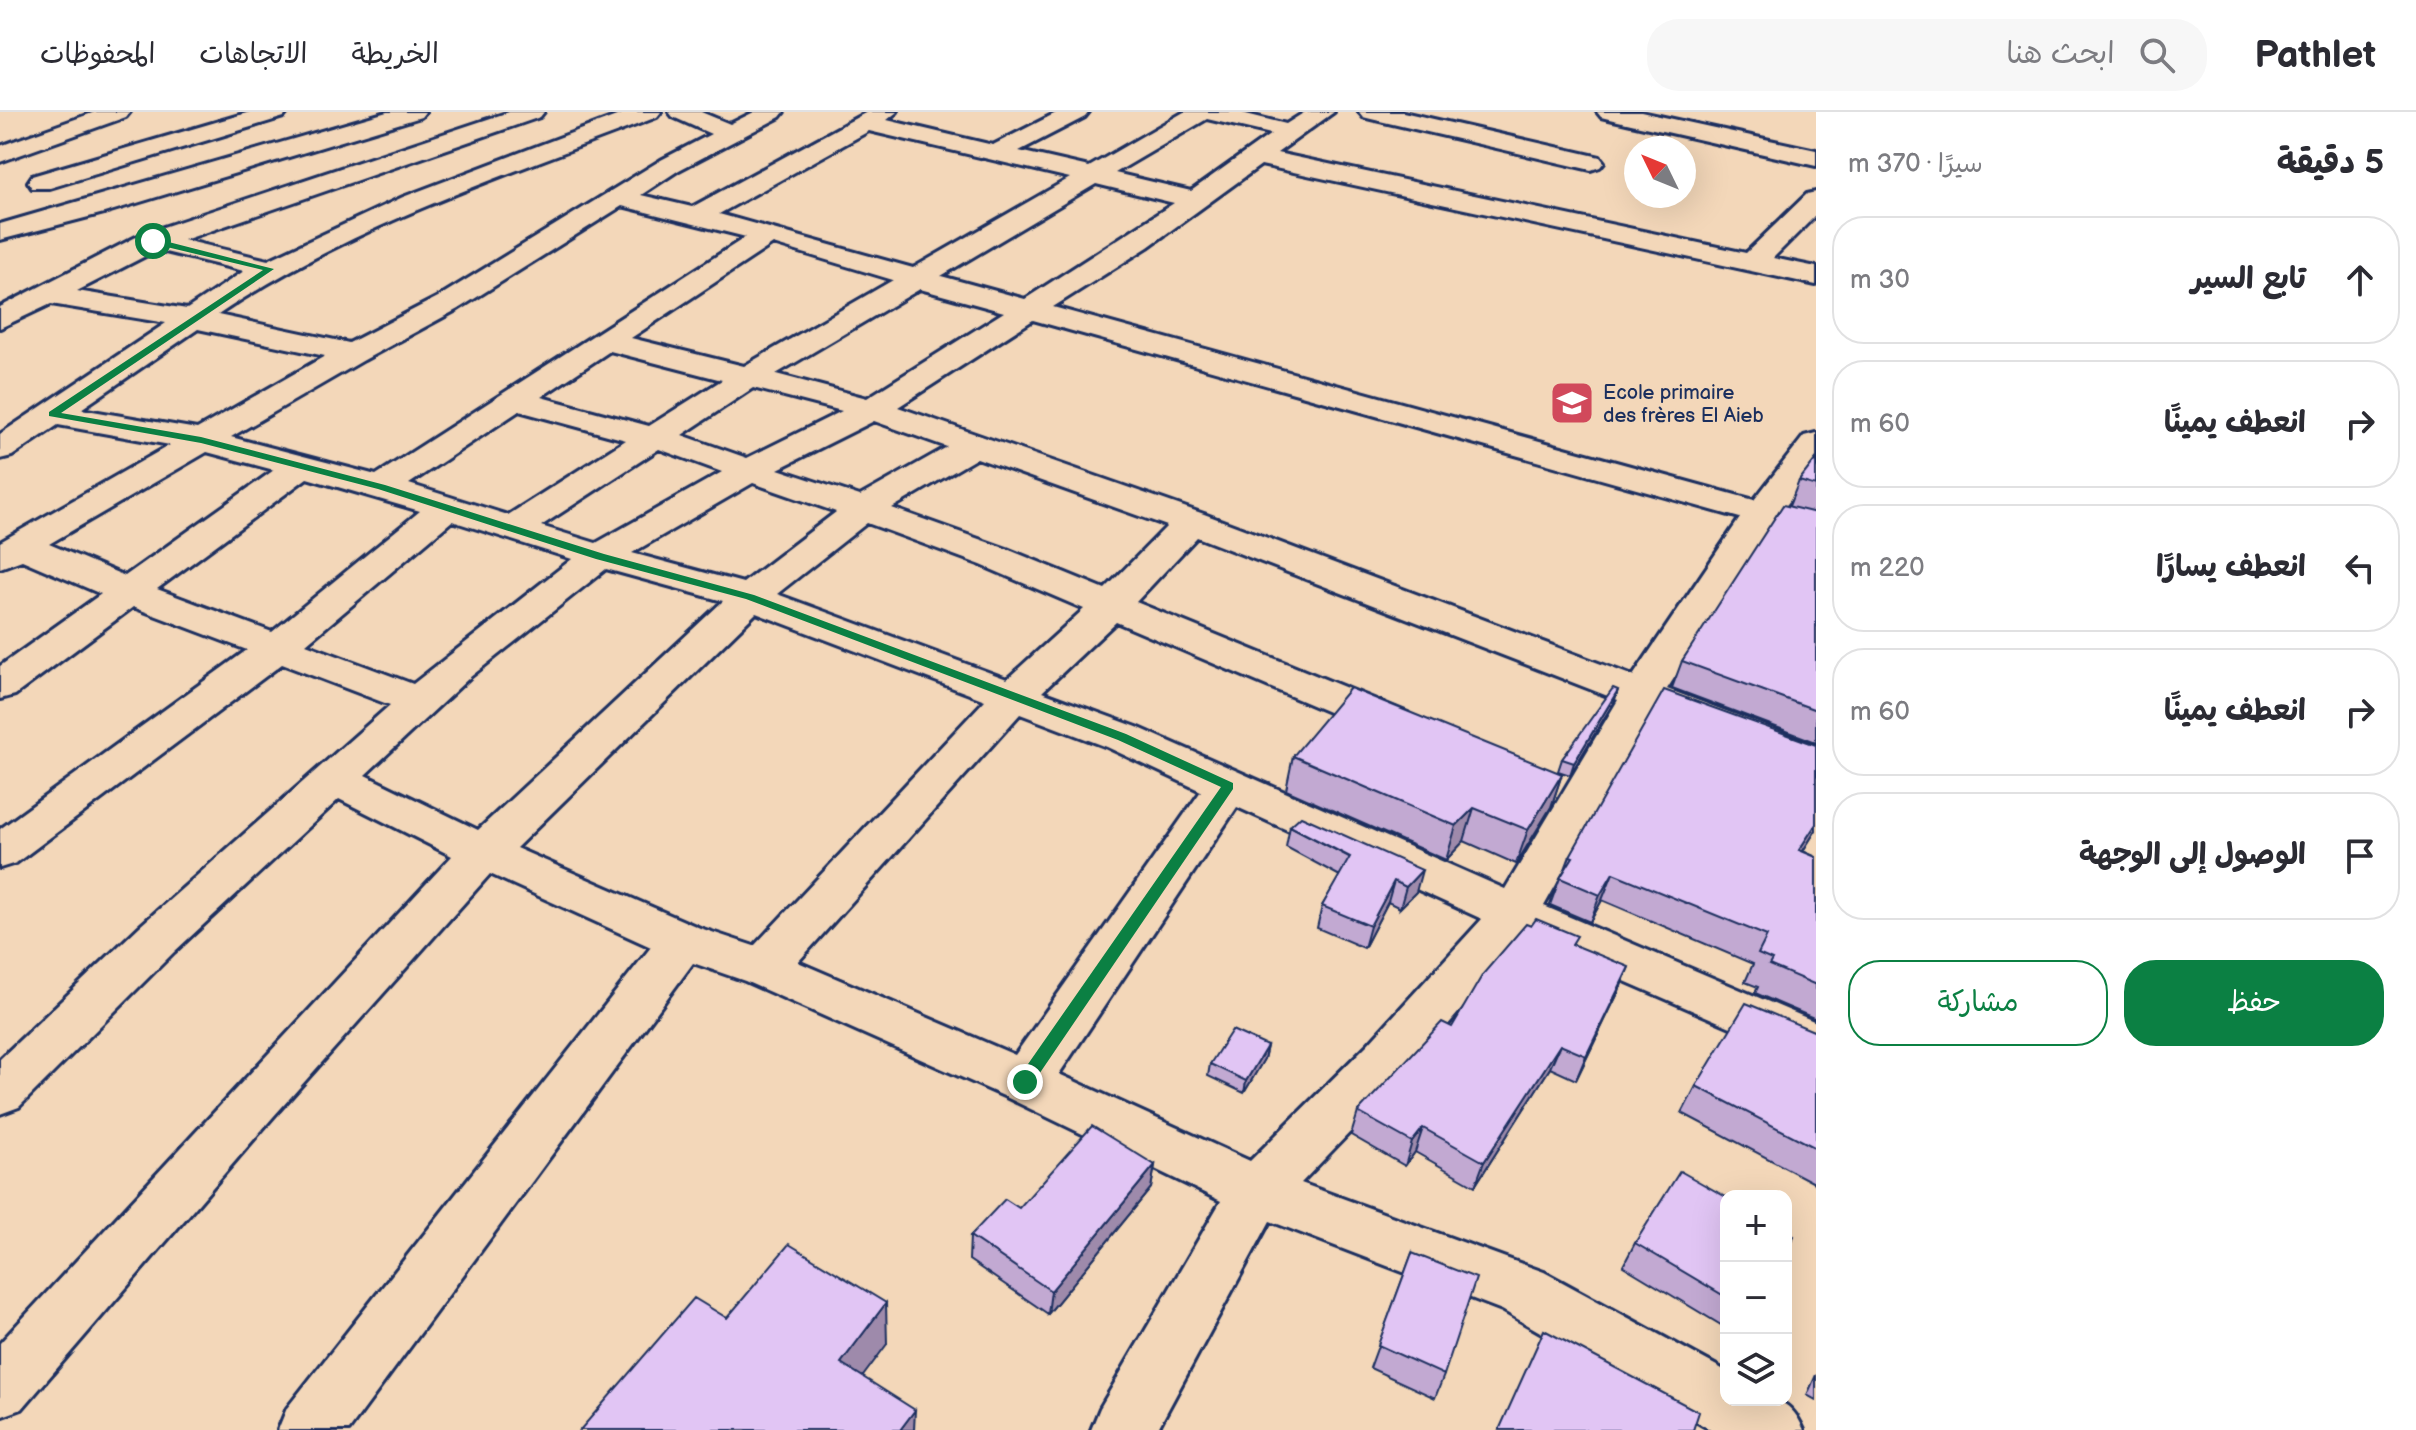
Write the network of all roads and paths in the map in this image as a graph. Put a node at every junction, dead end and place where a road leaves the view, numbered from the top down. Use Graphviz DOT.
graph roads {
  1 [pos="118,112"];
  2 [pos="276,112"];
  3 [pos="413,112"];
  4 [pos="532,112"];
  5 [pos="649,112"];
  6 [pos="681,112"];
  7 [pos="772,112"];
  8 [pos="1077,112"];
  9 [pos="1201,112"];
  10 [pos="1209,112"];
  11 [pos="1322,112"];
  12 [pos="1371,112"];
  13 [pos="1609,112"];
  14 [pos="1652,116"];
  15 [pos="876,117"];
  16 [pos="367,118"];
  17 [pos="1290,132"];
  18 [pos="729,133"];
  19 [pos="431,145"];
  20 [pos="998,152"];
  21 [pos="0,154"];
  22 [pos="1259,157"];
  23 [pos="1816,158"];
  24 [pos="0,163"];
  25 [pos="493,170"];
  26 [pos="1093,175"];
  27 [pos="41,182"];
  28 [pos="618,197"];
  29 [pos="1562,199"];
  30 [pos="1197,200"];
  31 [pos="1816,200"];
  32 [pos="86,209"];
  33 [pos="697,215"];
  34 [pos="1541,217"];
  35 [pos="0,232"];
  36 [pos="769,234"];
  37 [pos="153,241"];
  38 [pos="1754,261"];
  39 [pos="270,269"];
  40 [pos="1816,276"];
  41 [pos="918,279"];
  42 [pos="48,295"];
  43 [pos="1027,309"];
  44 [pos="0,319"];
  45 [pos="194,319"];
  46 [pos="604,340"];
  47 [pos="353,353"];
  48 [pos="747,378"];
  49 [pos="514,400"];
  50 [pos="872,409"];
  51 [pos="52,414"];
  52 [pos="654,437"];
  53 [pos="201,440"];
  54 [pos="1816,443"];
  55 [pos="975,445"];
  56 [pos="0,449"];
  57 [pos="300,467"];
  58 [pos="749,471"];
  59 [pos="381,487"];
  60 [pos="447,507"];
  61 [pos="862,510"];
  62 [pos="1762,513"];
  63 [pos="1191,522"];
  64 [pos="513,528"];
  65 [pos="1816,528"];
  66 [pos="10,551"];
  67 [pos="600,556"];
  68 [pos="129,592"];
  69 [pos="750,597"];
  70 [pos="1109,607"];
  71 [pos="278,647"];
  72 [pos="0,686"];
  73 [pos="1013,696"];
  74 [pos="1641,696"];
  75 [pos="419,701"];
  76 [pos="1433,740"];
  77 [pos="1816,761"];
  78 [pos="334,778"];
  79 [pos="1228,786"];
  80 [pos="0,852"];
  81 [pos="483,852"];
  82 [pos="1515,914"];
  83 [pos="683,941"];
  84 [pos="763,968"];
  85 [pos="1816,1044"];
  86 [pos="1025,1082"];
  87 [pos="0,1092"];
  88 [pos="1257,1191"];
  89 [pos="0,1388"];
  90 [pos="310,1430"];
  91 [pos="1123,1430"];
  92 [pos="1772,1430"];
  1 -- 21 [label="street"];
  2 -- 27 [label="street"];
  3 -- 16 [label="street"];
  4 -- 19 [label="street"];
  5 -- 25 [label="street"];
  6 -- 18 [label="street"];
  7 -- 18 [label="street"];
  8 -- 20 [label="street"];
  9 -- 26 [label="street"];
  10 -- 17 [label="street"];
  11 -- 17 [label="street"];
  12 -- 14 [label="street"];
  13 -- 14 [label="street"];
  14 -- 23 [label="street"];
  15 -- 20 [label="street"];
  15 -- 33 [label="street"];
  16 -- 19 [label="street"];
  16 -- 32 [label="street"];
  17 -- 22 [label="street"];
  18 -- 28 [label="street"];
  19 -- 25 [label="street"];
  19 -- 37 [label="street"];
  20 -- 26 [label="street"];
  22 -- 30 [label="street"];
  22 -- 34 [label="street"];
  24 -- 27 [label="street"];
  25 -- 39 [label="street"];
  26 -- 30 [label="street"];
  26 -- 41 [label="street"];
  27 -- 32 [label="street"];
  28 -- 33 [label="street"];
  28 -- 47 [label="street"];
  29 -- 34 [label="street"];
  30 -- 43 [label="street"];
  31 -- 38 [label="street"];
  32 -- 35 [label="street"];
  32 -- 37 [label="street"];
  33 -- 36 [label="street"];
  34 -- 38 [label="street"];
  36 -- 41 [label="street"];
  36 -- 46 [label="street"];
  37 -- 39 [label="street"];
  37 -- 42 [label="street"];
  38 -- 40 [label="street"];
  39 -- 45 [label="street"];
  41 -- 43 [label="street"];
  41 -- 48 [label="street"];
  42 -- 44 [label="street"];
  42 -- 45 [label="street"];
  43 -- 50 [label="street"];
  43 -- 62 [label="street"];
  45 -- 47 [label="street"];
  45 -- 51 [label="street"];
  46 -- 48 [label="street"];
  46 -- 49 [label="street"];
  47 -- 53 [label="street"];
  48 -- 50 [label="street"];
  48 -- 52 [label="street"];
  49 -- 52 [label="street"];
  49 -- 59 [label="street"];
  50 -- 55 [label="street"];
  50 -- 58 [label="street"];
  51 -- 53 [label="street"];
  51 -- 56 [label="street"];
  52 -- 58 [label="street"];
  52 -- 64 [label="street"];
  53 -- 57 [label="street"];
  53 -- 66 [label="street"];
  54 -- 62 [label="street"];
  55 -- 61 [label="street"];
  55 -- 63 [label="street"];
  57 -- 59 [label="street"];
  57 -- 68 [label="street"];
  58 -- 61 [label="street"];
  58 -- 67 [label="street"];
  59 -- 60 [label="street"];
  60 -- 64 [label="street"];
  60 -- 71 [label="street"];
  61 -- 69 [label="street"];
  61 -- 70 [label="street"];
  62 -- 65 [label="street"];
  62 -- 74 [label="street"];
  63 -- 70 [label="street"];
  63 -- 74 [label="street"];
  64 -- 67 [label="street"];
  66 -- 68 [label="street"];
  67 -- 69 [label="street"];
  67 -- 75 [label="street"];
  68 -- 71 [label="street"];
  68 -- 72 [label="street"];
  69 -- 73 [label="street"];
  69 -- 81 [label="street"];
  70 -- 73 [label="street"];
  70 -- 76 [label="street"];
  71 -- 75 [label="street"];
  71 -- 80 [label="street"];
  73 -- 79 [label="street"];
  73 -- 84 [label="street"];
  74 -- 77 [label="street"];
  74 -- 82 [label="street"];
  75 -- 78 [label="street"];
  78 -- 81 [label="street"];
  78 -- 87 [label="street"];
  79 -- 82 [label="street"];
  79 -- 86 [label="street"];
  81 -- 83 [label="street"];
  81 -- 89 [label="street"];
  82 -- 85 [label="street"];
  82 -- 88 [label="street"];
  83 -- 84 [label="street"];
  83 -- 90 [label="street"];
  84 -- 86 [label="street"];
  86 -- 88 [label="street"];
  88 -- 91 [label="street"];
  88 -- 92 [label="street"];
}
